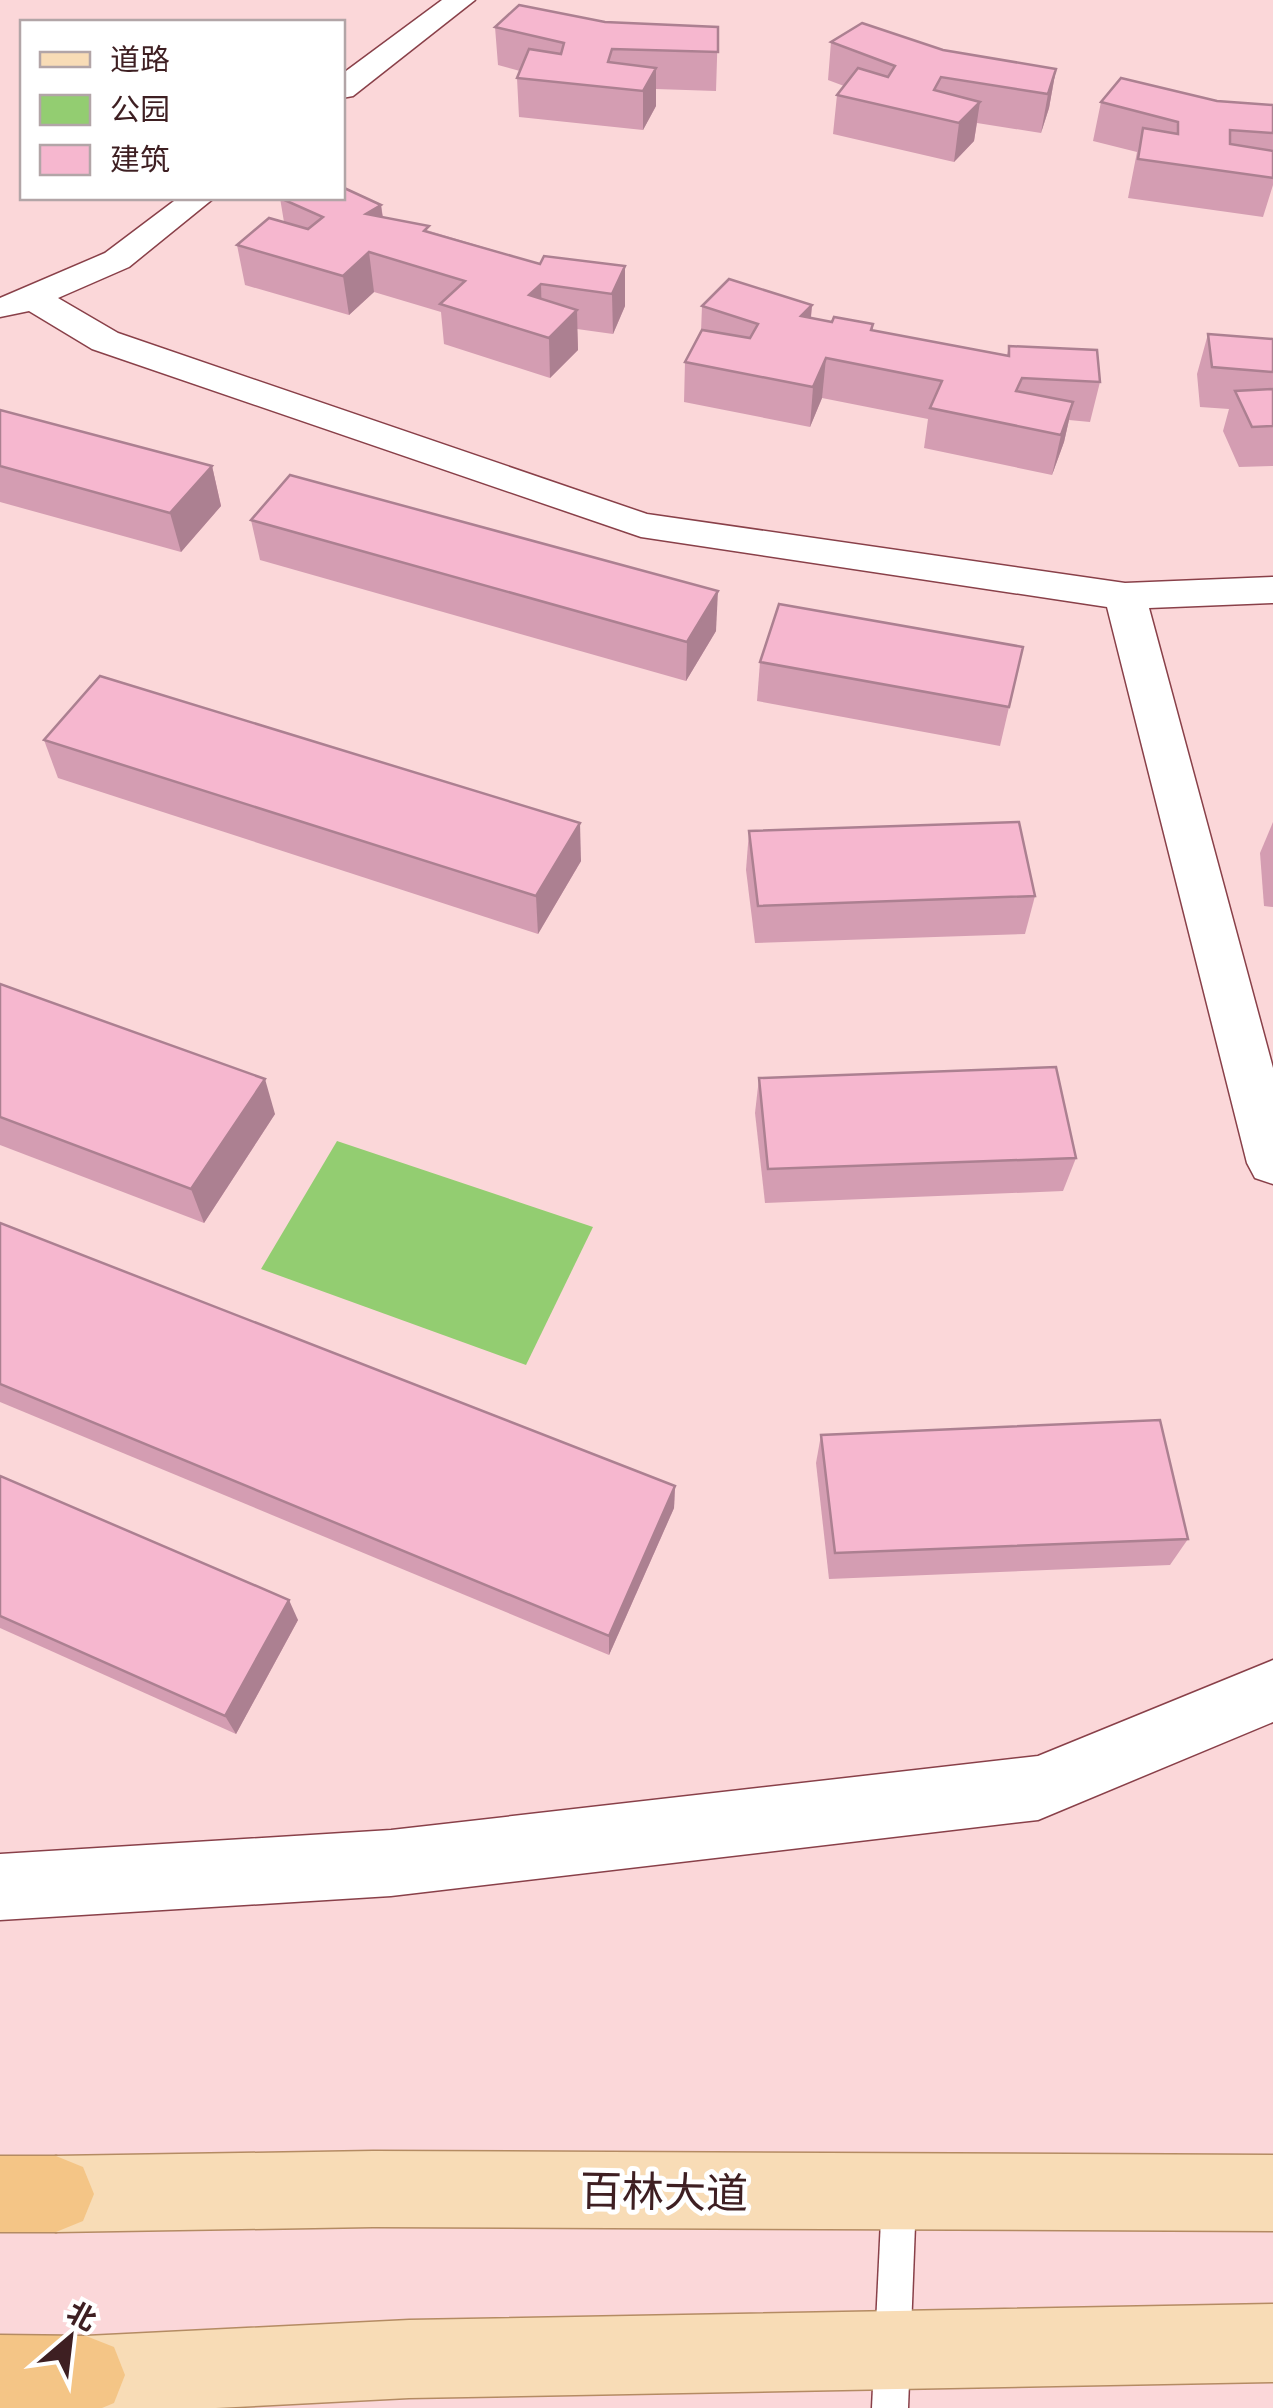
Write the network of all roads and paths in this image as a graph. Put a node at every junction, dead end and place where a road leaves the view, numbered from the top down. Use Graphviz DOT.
graph roads {
  1 [pos="461,0"];
  2 [pos="345,87"];
  3 [pos="195,200"];
  4 [pos="16,304"];
  5 [pos="1273,590"];
  6 [pos="1125,596"];
  7 [pos="1273,1163"];
  8 [pos="1273,1691"];
  9 [pos="0,1887"];
  10 [pos="1273,2193"];
  11 [pos="28,2194"];
  12 [pos="899,2194"];
  13 [pos="1273,2343"];
  14 [pos="0,2374"];
  15 [pos="86,2375"];
  16 [pos="893,2378"];
  1 -- 2 [label="street"];
  3 -- 4 [label="street"];
  4 -- 6 [label="street"];
  5 -- 6 [label="street"];
  6 -- 7 [label="street"];
  8 -- 9 [label="street"];
  10 -- 12 [label="main road, 百林大道"];
  11 -- 12 [label="main road, 百林大道"];
  12 -- 16 [label="lane"];
  13 -- 16 [label="main road"];
  14 -- 15 [label="highway"];
  15 -- 16 [label="main road"];
}
